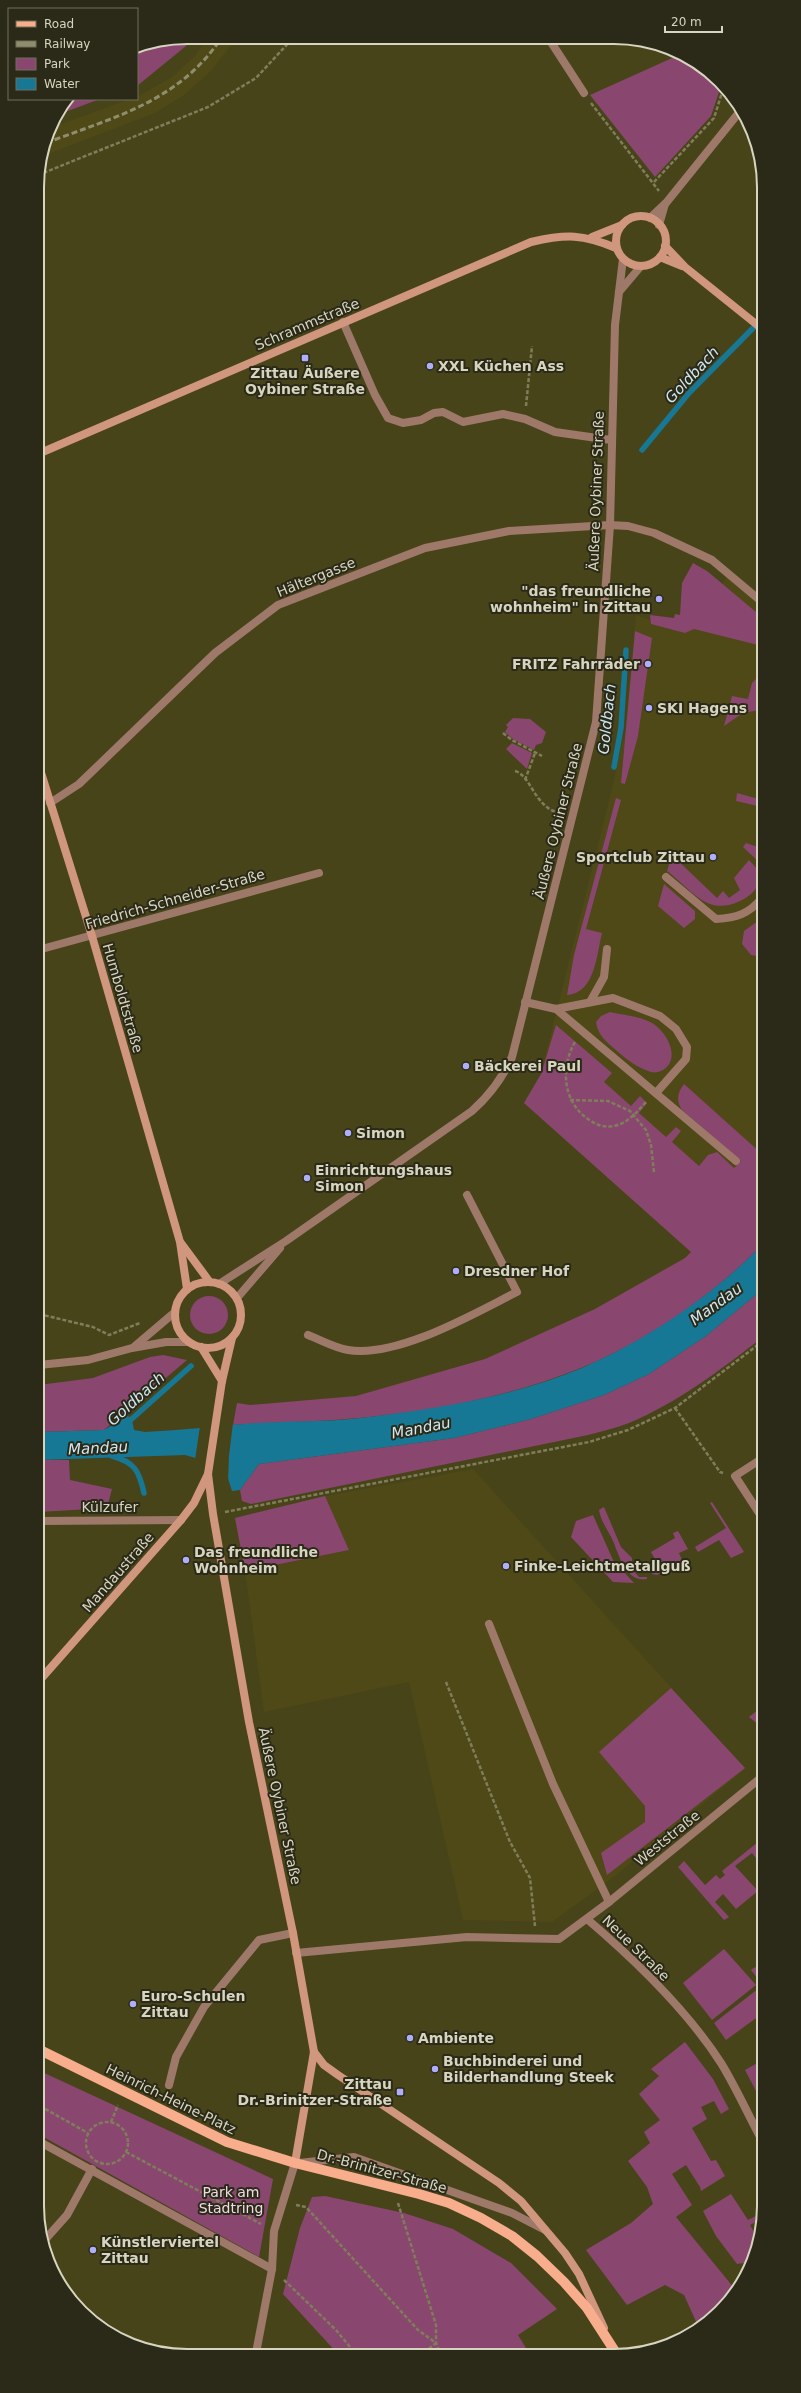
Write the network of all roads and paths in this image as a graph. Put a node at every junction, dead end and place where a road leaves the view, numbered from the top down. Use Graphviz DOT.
graph roads {
  1 [pos="287,44"];
  2 [pos="552,44"];
  3 [pos="584,93"];
  4 [pos="722,93"];
  5 [pos="738,114"];
  6 [pos="45,172"];
  7 [pos="654,182"];
  8 [pos="666,203"];
  9 [pos="650,218"];
  10 [pos="622,225"];
  11 [pos="659,225"];
  12 [pos="592,238"];
  13 [pos="665,246"];
  14 [pos="616,248"];
  15 [pos="660,257"];
  16 [pos="623,259"];
  17 [pos="641,266"];
  18 [pos="685,267"];
  19 [pos="618,292"];
  20 [pos="343,322"];
  21 [pos="757,325"];
  22 [pos="532,346"];
  23 [pos="526,419"];
  24 [pos="611,440"];
  25 [pos="44,451"];
  26 [pos="610,525"];
  27 [pos="757,598"];
  28 [pos="503,733"];
  29 [pos="535,753"];
  30 [pos="542,756"];
  31 [pos="515,771"];
  32 [pos="525,780"];
  33 [pos="44,783"];
  34 [pos="50,803"];
  35 [pos="573,817"];
  36 [pos="319,873"];
  37 [pos="666,877"];
  38 [pos="757,904"];
  39 [pos="92,936"];
  40 [pos="44,948"];
  41 [pos="607,949"];
  42 [pos="525,1002"];
  43 [pos="590,1002"];
  44 [pos="556,1009"];
  45 [pos="582,1032"];
  46 [pos="656,1093"];
  47 [pos="570,1100"];
  48 [pos="633,1116"];
  49 [pos="736,1161"];
  50 [pos="654,1172"];
  51 [pos="467,1195"];
  52 [pos="286,1241"];
  53 [pos="180,1242"];
  54 [pos="209,1282"];
  55 [pos="219,1284"];
  56 [pos="187,1289"];
  57 [pos="237,1298"];
  58 [pos="175,1312"];
  59 [pos="44,1315"];
  60 [pos="154,1331"];
  61 [pos="308,1335"];
  62 [pos="232,1338"];
  63 [pos="189,1342"];
  64 [pos="757,1346"];
  65 [pos="201,1347"];
  66 [pos="132,1348"];
  67 [pos="44,1364"];
  68 [pos="222,1381"];
  69 [pos="675,1408"];
  70 [pos="757,1462"];
  71 [pos="208,1474"];
  72 [pos="735,1476"];
  73 [pos="757,1505"];
  74 [pos="213,1514"];
  75 [pos="181,1520"];
  76 [pos="44,1521"];
  77 [pos="489,1624"];
  78 [pos="44,1675"];
  79 [pos="446,1682"];
  80 [pos="757,1781"];
  81 [pos="609,1902"];
  82 [pos="587,1919"];
  83 [pos="293,1933"];
  84 [pos="536,1938"];
  85 [pos="296,1953"];
  86 [pos="44,2052"];
  87 [pos="314,2052"];
  88 [pos="169,2085"];
  89 [pos="125,2092"];
  90 [pos="44,2108"];
  91 [pos="110,2122"];
  92 [pos="757,2131"];
  93 [pos="88,2133"];
  94 [pos="44,2144"];
  95 [pos="126,2152"];
  96 [pos="295,2163"];
  97 [pos="92,2170"];
  98 [pos="393,2188"];
  99 [pos="282,2202"];
  100 [pos="274,2231"];
  101 [pos="547,2232"];
  102 [pos="48,2237"];
  103 [pos="272,2269"];
  104 [pos="436,2343"];
  105 [pos="611,2343"];
  106 [pos="257,2349"];
  107 [pos="351,2349"];
  108 [pos="428,2349"];
  109 [pos="438,2349"];
  110 [pos="614,2349"];
  1 -- 6 [label="path"];
  2 -- 3 [label="street"];
  3 -- 7 [label="path"];
  4 -- 7 [label="path"];
  5 -- 8 [label="street"];
  7 -- 8 [label="path"];
  8 -- 9 [label="street"];
  8 -- 11 [label="street"];
  9 -- 10 [label="main road"];
  9 -- 11 [label="main road"];
  10 -- 12 [label="main road, Schrammstraße"];
  10 -- 14 [label="main road"];
  11 -- 13 [label="main road"];
  12 -- 14 [label="main road, Schrammstraße"];
  12 -- 20 [label="main road, Schrammstraße"];
  13 -- 15 [label="main road"];
  13 -- 18 [label="main road"];
  14 -- 16 [label="main road"];
  15 -- 17 [label="main road"];
  15 -- 18 [label="main road"];
  16 -- 17 [label="main road"];
  16 -- 19 [label="street, Äußere Oybiner Straße"];
  17 -- 19 [label="street"];
  18 -- 21 [label="main road"];
  19 -- 24 [label="street, Äußere Oybiner Straße"];
  20 -- 23 [label="street"];
  20 -- 25 [label="main road, Schrammstraße"];
  22 -- 23 [label="path"];
  23 -- 24 [label="street"];
  24 -- 26 [label="street, Äußere Oybiner Straße"];
  26 -- 27 [label="street, Hältergasse"];
  26 -- 34 [label="street, Hältergasse"];
  26 -- 35 [label="street, Äußere Oybiner Straße"];
  28 -- 29 [label="path"];
  29 -- 30 [label="path"];
  29 -- 32 [label="path"];
  31 -- 32 [label="path"];
  32 -- 35 [label="path"];
  33 -- 34 [label="main road, Humboldtstraße"];
  34 -- 39 [label="main road, Humboldtstraße"];
  35 -- 42 [label="street, Äußere Oybiner Straße"];
  36 -- 39 [label="street, Friedrich-Schneider-Straße"];
  37 -- 38 [label="street"];
  39 -- 40 [label="street, Friedrich-Schneider-Straße"];
  39 -- 53 [label="main road, Humboldtstraße"];
  41 -- 43 [label="street"];
  42 -- 44 [label="street"];
  42 -- 52 [label="street, Äußere Oybiner Straße"];
  43 -- 44 [label="street"];
  43 -- 46 [label="street"];
  44 -- 45 [label="street"];
  45 -- 46 [label="street"];
  45 -- 47 [label="path"];
  46 -- 48 [label="path"];
  46 -- 49 [label="street"];
  47 -- 48 [label="path"];
  47 -- 48 [label="path"];
  48 -- 50 [label="path"];
  51 -- 61 [label="street"];
  52 -- 55 [label="street, Äußere Oybiner Straße"];
  52 -- 57 [label="street, Äußere Oybiner Straße"];
  53 -- 54 [label="main road, Humboldtstraße"];
  53 -- 56 [label="main road, Humboldtstraße"];
  54 -- 55 [label="main road"];
  54 -- 56 [label="main road"];
  55 -- 57 [label="main road"];
  56 -- 58 [label="main road"];
  57 -- 62 [label="main road"];
  58 -- 60 [label="street"];
  58 -- 63 [label="main road"];
  59 -- 60 [label="path"];
  60 -- 66 [label="street"];
  62 -- 65 [label="main road"];
  62 -- 68 [label="main road, Äußere Oybiner Straße"];
  63 -- 65 [label="main road"];
  63 -- 66 [label="street"];
  64 -- 69 [label="path"];
  65 -- 68 [label="main road"];
  66 -- 67 [label="street"];
  68 -- 71 [label="main road, Äußere Oybiner Straße"];
  69 -- 72 [label="path"];
  69 -- 74 [label="path"];
  70 -- 72 [label="street"];
  71 -- 74 [label="main road, Äußere Oybiner Straße"];
  71 -- 75 [label="main road, Mandaustraße"];
  72 -- 73 [label="street"];
  74 -- 83 [label="main road, Äußere Oybiner Straße"];
  75 -- 76 [label="street, Külzufer"];
  75 -- 78 [label="main road, Mandaustraße"];
  77 -- 81 [label="street"];
  79 -- 84 [label="path"];
  80 -- 81 [label="street, Weststraße"];
  81 -- 82 [label="street, Weststraße"];
  82 -- 84 [label="street, Neue Straße"];
  82 -- 92 [label="street, Neue Straße"];
  83 -- 85 [label="main road, Äußere Oybiner Straße"];
  83 -- 88 [label="street"];
  84 -- 85 [label="street, Neue Straße"];
  85 -- 87 [label="main road, Äußere Oybiner Straße"];
  86 -- 89 [label="main road, Heinrich-Heine-Platz"];
  87 -- 96 [label="main road, Äußere Oybiner Straße"];
  87 -- 101 [label="main road"];
  89 -- 91 [label="path"];
  89 -- 96 [label="main road, Heinrich-Heine-Platz"];
  90 -- 93 [label="path"];
  91 -- 93 [label="path"];
  91 -- 95 [label="path"];
  93 -- 95 [label="path"];
  94 -- 97 [label="street"];
  95 -- 100 [label="path"];
  96 -- 98 [label="main road, Dr.-Brinitzer-Straße"];
  96 -- 99 [label="street"];
  96 -- 101 [label="street"];
  97 -- 102 [label="street"];
  97 -- 103 [label="street"];
  98 -- 104 [label="path"];
  98 -- 105 [label="main road, Dr.-Brinitzer-Straße"];
  99 -- 100 [label="street"];
  99 -- 104 [label="path"];
  100 -- 103 [label="street"];
  101 -- 105 [label="main road"];
  103 -- 106 [label="street"];
  103 -- 107 [label="path"];
  104 -- 108 [label="path"];
  104 -- 109 [label="path"];
  105 -- 110 [label="main road, Dr.-Brinitzer-Straße"];
}
